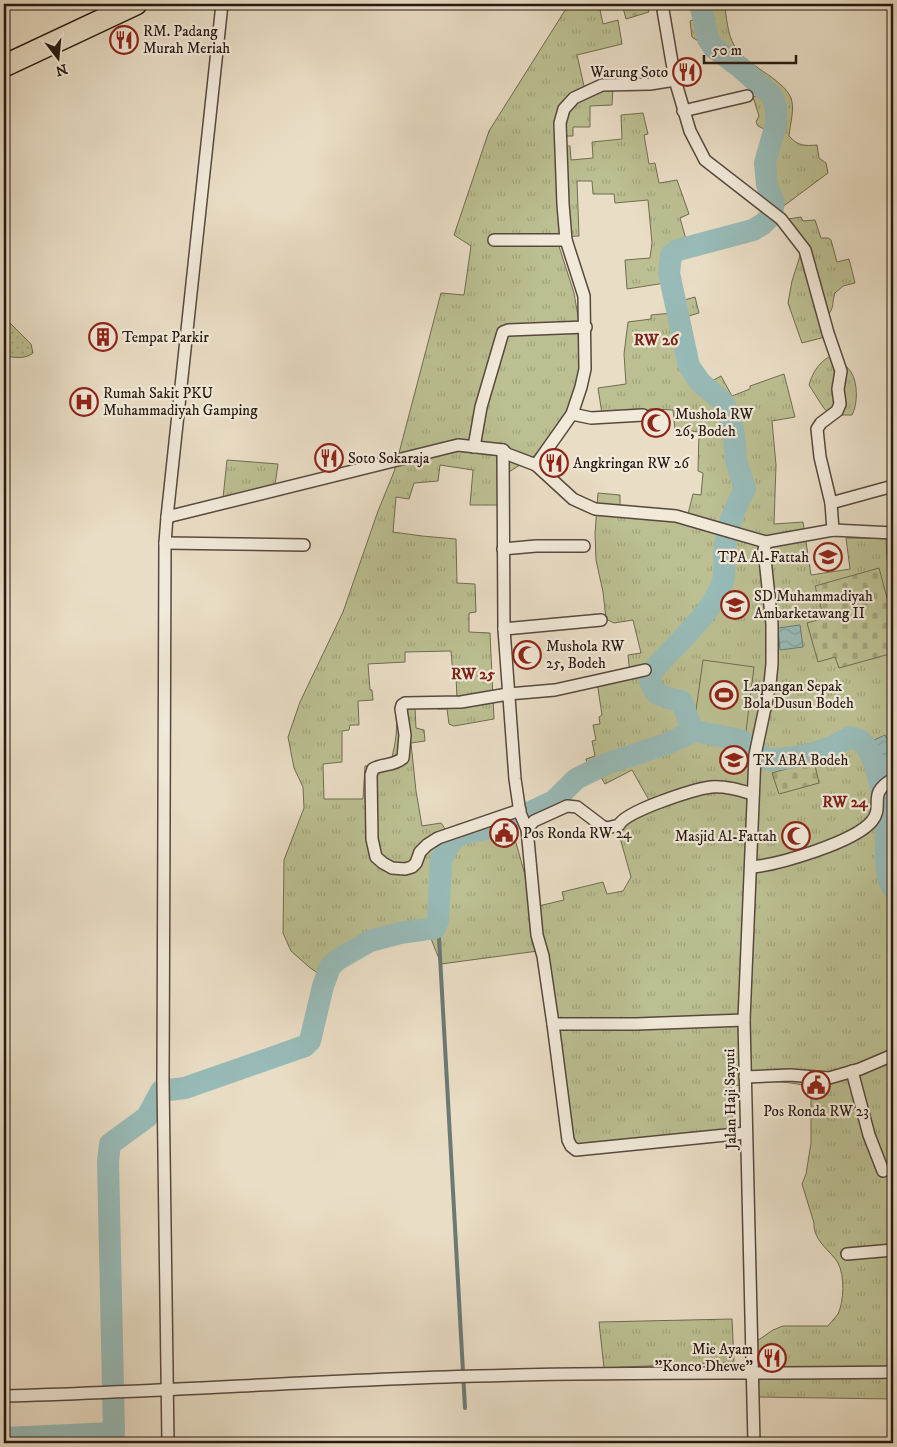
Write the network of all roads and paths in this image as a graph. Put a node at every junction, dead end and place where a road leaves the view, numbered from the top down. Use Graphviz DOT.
graph roads {
  1 [pos="136,4"];
  2 [pos="222,4"];
  3 [pos="662,4"];
  4 [pos="4,66"];
  5 [pos="675,80"];
  6 [pos="747,96"];
  7 [pos="683,111"];
  8 [pos="494,240"];
  9 [pos="566,240"];
  10 [pos="586,326"];
  11 [pos="572,414"];
  12 [pos="643,415"];
  13 [pos="474,446"];
  14 [pos="503,450"];
  15 [pos="536,465"];
  16 [pos="893,486"];
  17 [pos="831,503"];
  18 [pos="166,517"];
  19 [pos="833,530"];
  20 [pos="893,533"];
  21 [pos="766,542"];
  22 [pos="165,543"];
  23 [pos="304,545"];
  24 [pos="584,546"];
  25 [pos="503,549"];
  26 [pos="601,620"];
  27 [pos="504,629"];
  28 [pos="645,670"];
  29 [pos="508,694"];
  30 [pos="893,779"];
  31 [pos="753,794"];
  32 [pos="522,819"];
  33 [pos="750,867"];
  34 [pos="744,1020"];
  35 [pos="553,1024"];
  36 [pos="893,1055"];
  37 [pos="852,1072"];
  38 [pos="745,1077"];
  39 [pos="746,1132"];
  40 [pos="883,1171"];
  41 [pos="893,1250"];
  42 [pos="847,1254"];
  43 [pos="893,1372"];
  44 [pos="753,1374"];
  45 [pos="167,1389"];
  46 [pos="4,1396"];
  47 [pos="168,1443"];
  48 [pos="754,1443"];
  1 -- 4 [label="highway"];
  2 -- 18 [label="street"];
  3 -- 5 [label="street"];
  5 -- 7 [label="street"];
  5 -- 9 [label="street"];
  6 -- 7 [label="street"];
  7 -- 17 [label="street"];
  8 -- 9 [label="street"];
  9 -- 10 [label="street"];
  10 -- 11 [label="street"];
  10 -- 13 [label="street"];
  11 -- 12 [label="street"];
  11 -- 15 [label="street"];
  13 -- 14 [label="street"];
  13 -- 18 [label="street"];
  14 -- 15 [label="street"];
  14 -- 25 [label="street"];
  15 -- 21 [label="street"];
  16 -- 17 [label="street"];
  17 -- 19 [label="street"];
  18 -- 22 [label="street"];
  19 -- 20 [label="street"];
  19 -- 21 [label="street"];
  21 -- 31 [label="street, Jalan Haji Sayuti"];
  22 -- 23 [label="street"];
  22 -- 45 [label="street"];
  24 -- 25 [label="street"];
  25 -- 27 [label="street"];
  26 -- 27 [label="street"];
  27 -- 29 [label="street"];
  28 -- 29 [label="street"];
  29 -- 32 [label="street"];
  29 -- 32 [label="street"];
  30 -- 33 [label="street"];
  31 -- 32 [label="street"];
  31 -- 33 [label="street, Jalan Haji Sayuti"];
  32 -- 35 [label="street"];
  33 -- 34 [label="street, Jalan Haji Sayuti"];
  34 -- 35 [label="street"];
  34 -- 38 [label="street, Jalan Haji Sayuti"];
  35 -- 39 [label="street"];
  36 -- 37 [label="street"];
  37 -- 38 [label="street"];
  37 -- 40 [label="street"];
  38 -- 39 [label="street, Jalan Haji Sayuti"];
  39 -- 44 [label="street, Jalan Haji Sayuti"];
  41 -- 42 [label="street"];
  43 -- 44 [label="street"];
  44 -- 45 [label="street"];
  44 -- 48 [label="street, Jalan Haji Sayuti"];
  45 -- 46 [label="street"];
  45 -- 47 [label="street"];
}
